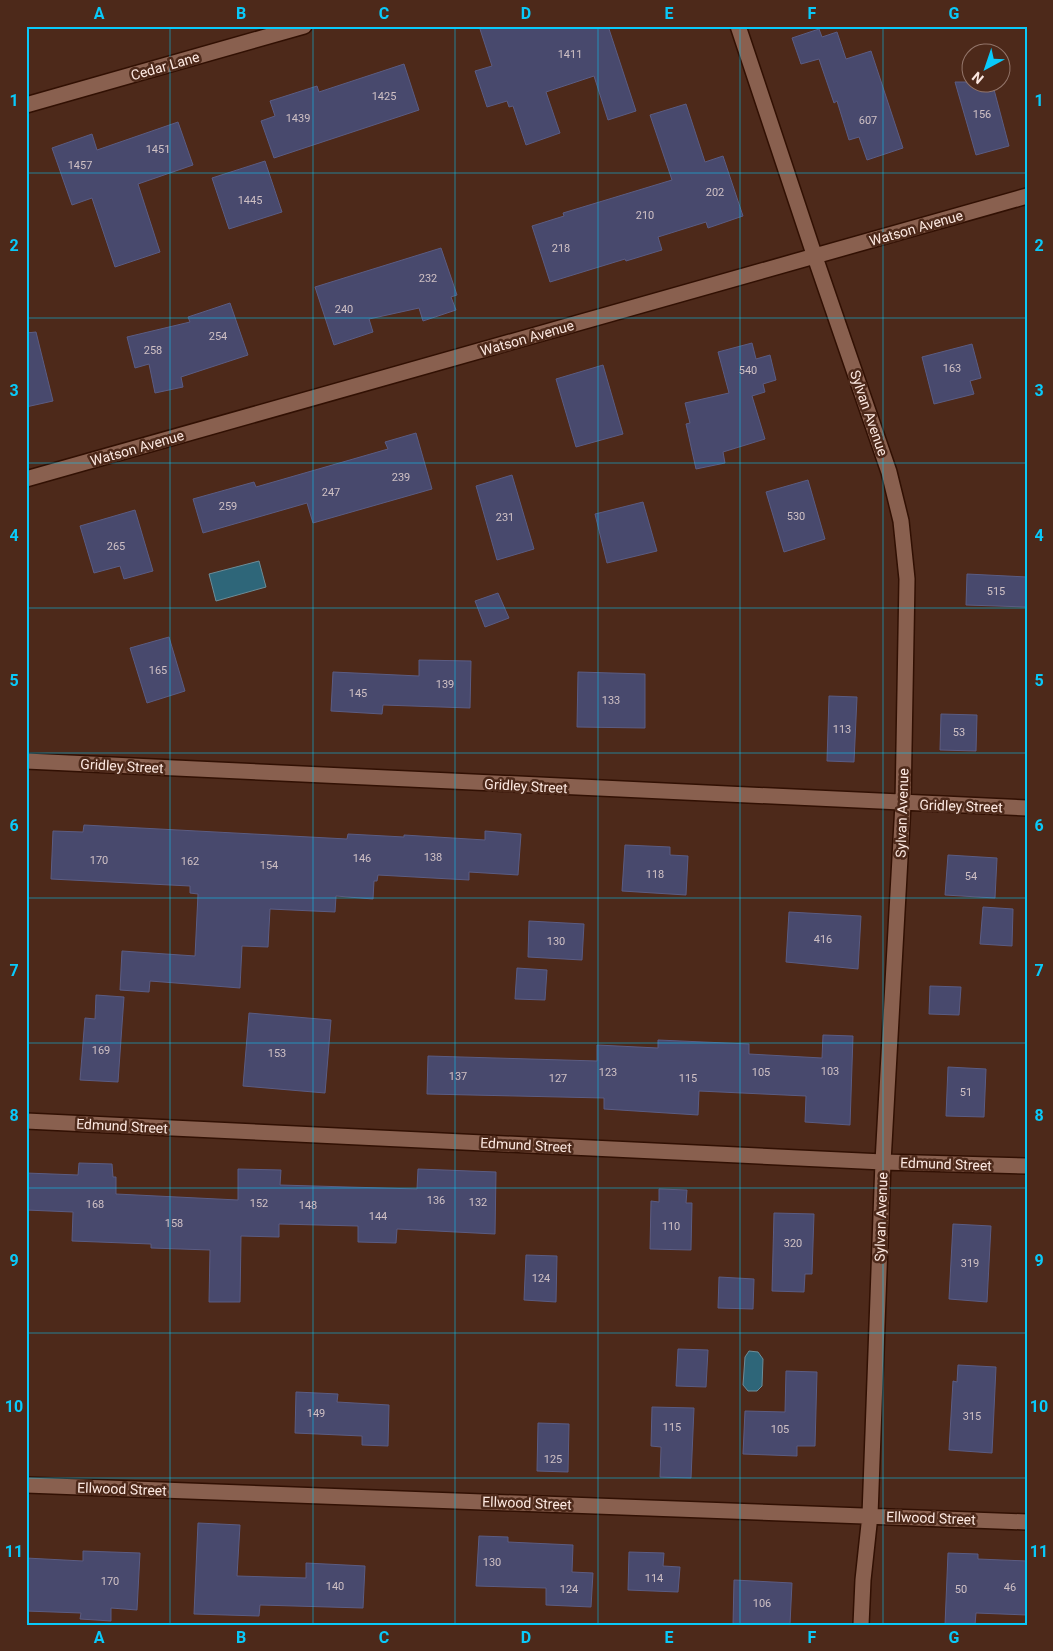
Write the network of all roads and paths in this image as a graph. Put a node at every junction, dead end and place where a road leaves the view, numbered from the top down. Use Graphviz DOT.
graph roads {
  1 [pos="304,26"];
  2 [pos="738,26"];
  3 [pos="26,105"];
  4 [pos="1027,196"];
  5 [pos="814,257"];
  6 [pos="26,479"];
  7 [pos="26,761"];
  8 [pos="903,804"];
  9 [pos="1027,808"];
  10 [pos="26,1121"];
  11 [pos="883,1162"];
  12 [pos="1027,1166"];
  13 [pos="26,1485"];
  14 [pos="870,1515"];
  15 [pos="1027,1522"];
  16 [pos="861,1625"];
  1 -- 3 [label="street, Cedar Lane"];
  2 -- 5 [label="street, Sylvan Avenue"];
  4 -- 5 [label="street, Watson Avenue"];
  5 -- 6 [label="street, Watson Avenue"];
  5 -- 8 [label="street, Sylvan Avenue"];
  7 -- 8 [label="street, Gridley Street"];
  8 -- 9 [label="street, Gridley Street"];
  8 -- 11 [label="street, Sylvan Avenue"];
  10 -- 11 [label="street, Edmund Street"];
  11 -- 12 [label="street, Edmund Street"];
  11 -- 14 [label="street, Sylvan Avenue"];
  13 -- 14 [label="street, Ellwood Street"];
  14 -- 15 [label="street, Ellwood Street"];
  14 -- 16 [label="street, Sylvan Avenue"];
}
